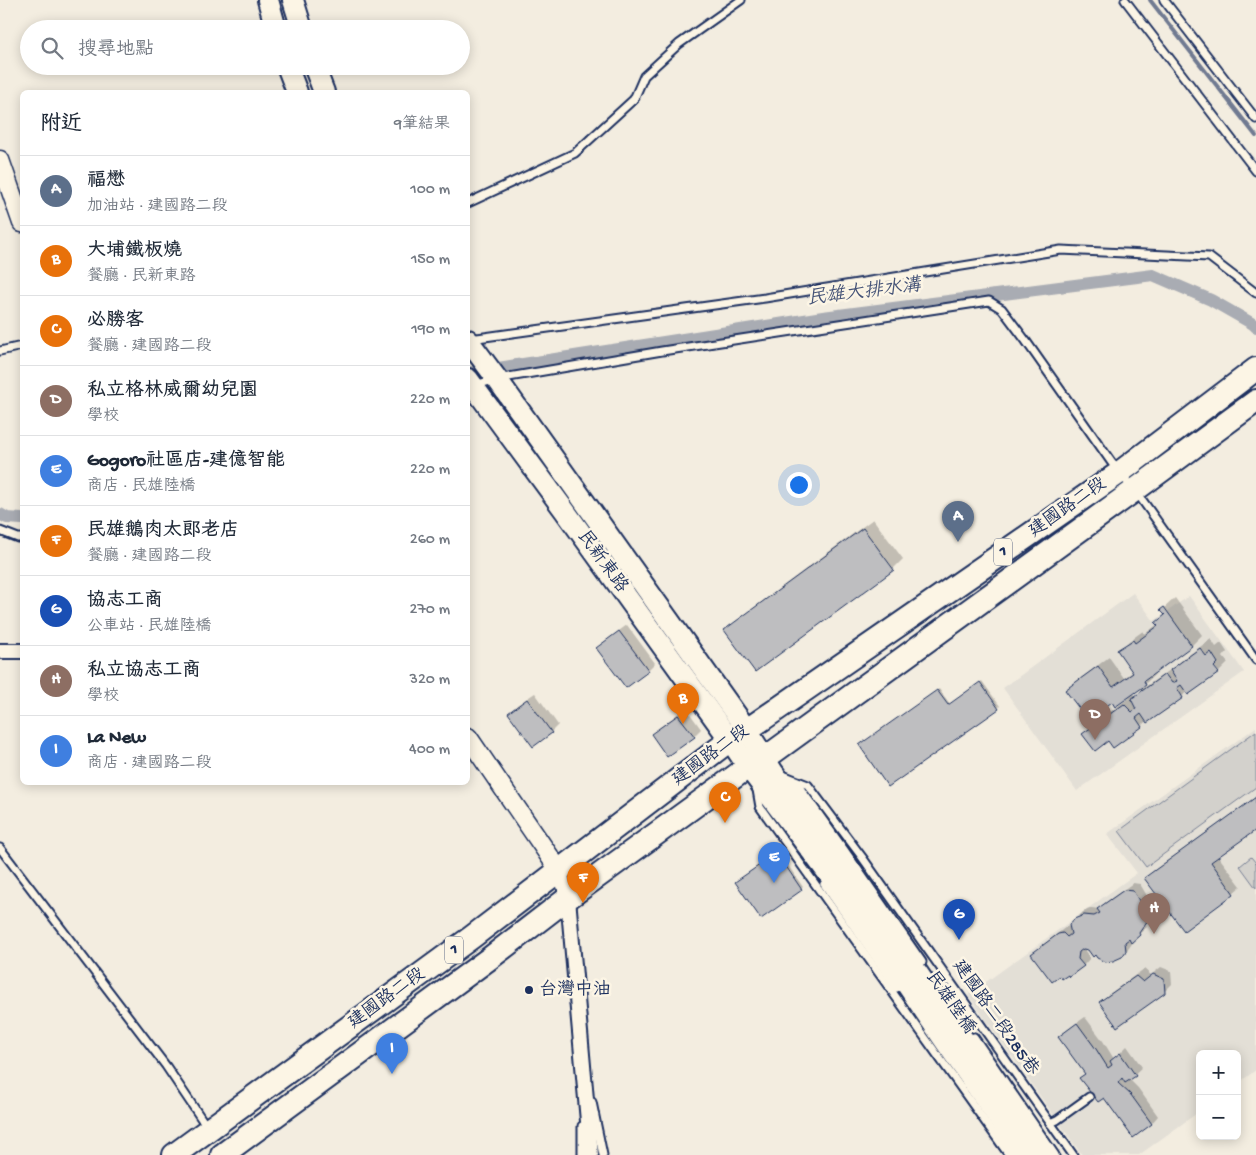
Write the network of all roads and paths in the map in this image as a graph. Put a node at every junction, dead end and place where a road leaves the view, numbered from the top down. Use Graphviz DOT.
graph roads {
  1 [pos="268,0"];
  2 [pos="293,0"];
  3 [pos="740,0"];
  4 [pos="1125,0"];
  5 [pos="1164,0"];
  6 [pos="274,20"];
  7 [pos="299,20"];
  8 [pos="290,75"];
  9 [pos="317,75"];
  10 [pos="296,90"];
  11 [pos="323,90"];
  12 [pos="1256,119"];
  13 [pos="0,160"];
  14 [pos="1256,171"];
  15 [pos="470,202"];
  16 [pos="20,217"];
  17 [pos="1256,293"];
  18 [pos="470,340"];
  19 [pos="470,343"];
  20 [pos="20,346"];
  21 [pos="0,351"];
  22 [pos="1256,369"];
  23 [pos="498,379"];
  24 [pos="470,384"];
  25 [pos="470,385"];
  26 [pos="1256,401"];
  27 [pos="1119,472"];
  28 [pos="1135,490"];
  29 [pos="0,531"];
  30 [pos="20,538"];
  31 [pos="0,651"];
  32 [pos="20,651"];
  33 [pos="1256,660"];
  34 [pos="738,735"];
  35 [pos="470,740"];
  36 [pos="760,769"];
  37 [pos="0,848"];
  38 [pos="830,862"];
  39 [pos="559,870"];
  40 [pos="568,898"];
  41 [pos="925,966"];
  42 [pos="970,1032"];
  43 [pos="581,1043"];
  44 [pos="1089,1097"];
  45 [pos="1050,1123"];
  46 [pos="209,1129"];
  47 [pos="174,1155"];
  48 [pos="222,1155"];
  49 [pos="582,1155"];
  50 [pos="591,1155"];
  51 [pos="603,1155"];
  52 [pos="1009,1155"];
  53 [pos="1016,1155"];
  54 [pos="1024,1155"];
  55 [pos="1043,1155"];
  56 [pos="1055,1155"];
  57 [pos="1073,1155"];
  1 -- 6 [label="main road"];
  2 -- 7 [label="main road"];
  3 -- 15 [label="lane"];
  4 -- 14 [label="lane"];
  5 -- 12 [label="lane"];
  8 -- 10 [label="main road"];
  9 -- 11 [label="main road"];
  13 -- 16 [label="street"];
  17 -- 18 [label="lane"];
  19 -- 23 [label="main road, 民新東路"];
  20 -- 21 [label="lane"];
  22 -- 27 [label="main road, 建國路二段 / 1"];
  23 -- 24 [label="lane"];
  23 -- 27 [label="lane"];
  23 -- 34 [label="main road, 民新東路"];
  25 -- 34 [label="main road, 民新東路"];
  26 -- 28 [label="main road, 建國路二段 / 1"];
  27 -- 28 [label="lane"];
  27 -- 34 [label="main road, 建國路二段 / 1"];
  28 -- 33 [label="lane"];
  28 -- 36 [label="main road, 建國路二段 / 1"];
  29 -- 30 [label="lane"];
  31 -- 32 [label="street"];
  34 -- 36 [label="main road"];
  34 -- 39 [label="main road, 建國路二段 / 1"];
  35 -- 39 [label="street"];
  36 -- 38 [label="main road"];
  36 -- 40 [label="main road, 建國路二段 / 1"];
  36 -- 45 [label="lane, 建國路二段285巷"];
  36 -- 52 [label="lane"];
  37 -- 46 [label="lane"];
  38 -- 41 [label="lane, 民雄陸橋"];
  38 -- 53 [label="lane, 民雄陸橋"];
  38 -- 54 [label="main road, 民雄陸橋"];
  38 -- 55 [label="main road, 民雄陸橋"];
  39 -- 40 [label="street"];
  39 -- 46 [label="main road, 建國路二段 / 1"];
  40 -- 43 [label="street"];
  40 -- 48 [label="main road, 建國路二段 / 1"];
  42 -- 56 [label="lane, 民雄陸橋"];
  43 -- 49 [label="lane"];
  43 -- 50 [label="street"];
  43 -- 51 [label="lane"];
  44 -- 45 [label="lane"];
  45 -- 57 [label="lane, 建國路二段285巷"];
  46 -- 47 [label="main road, 建國路二段 / 1"];
}
